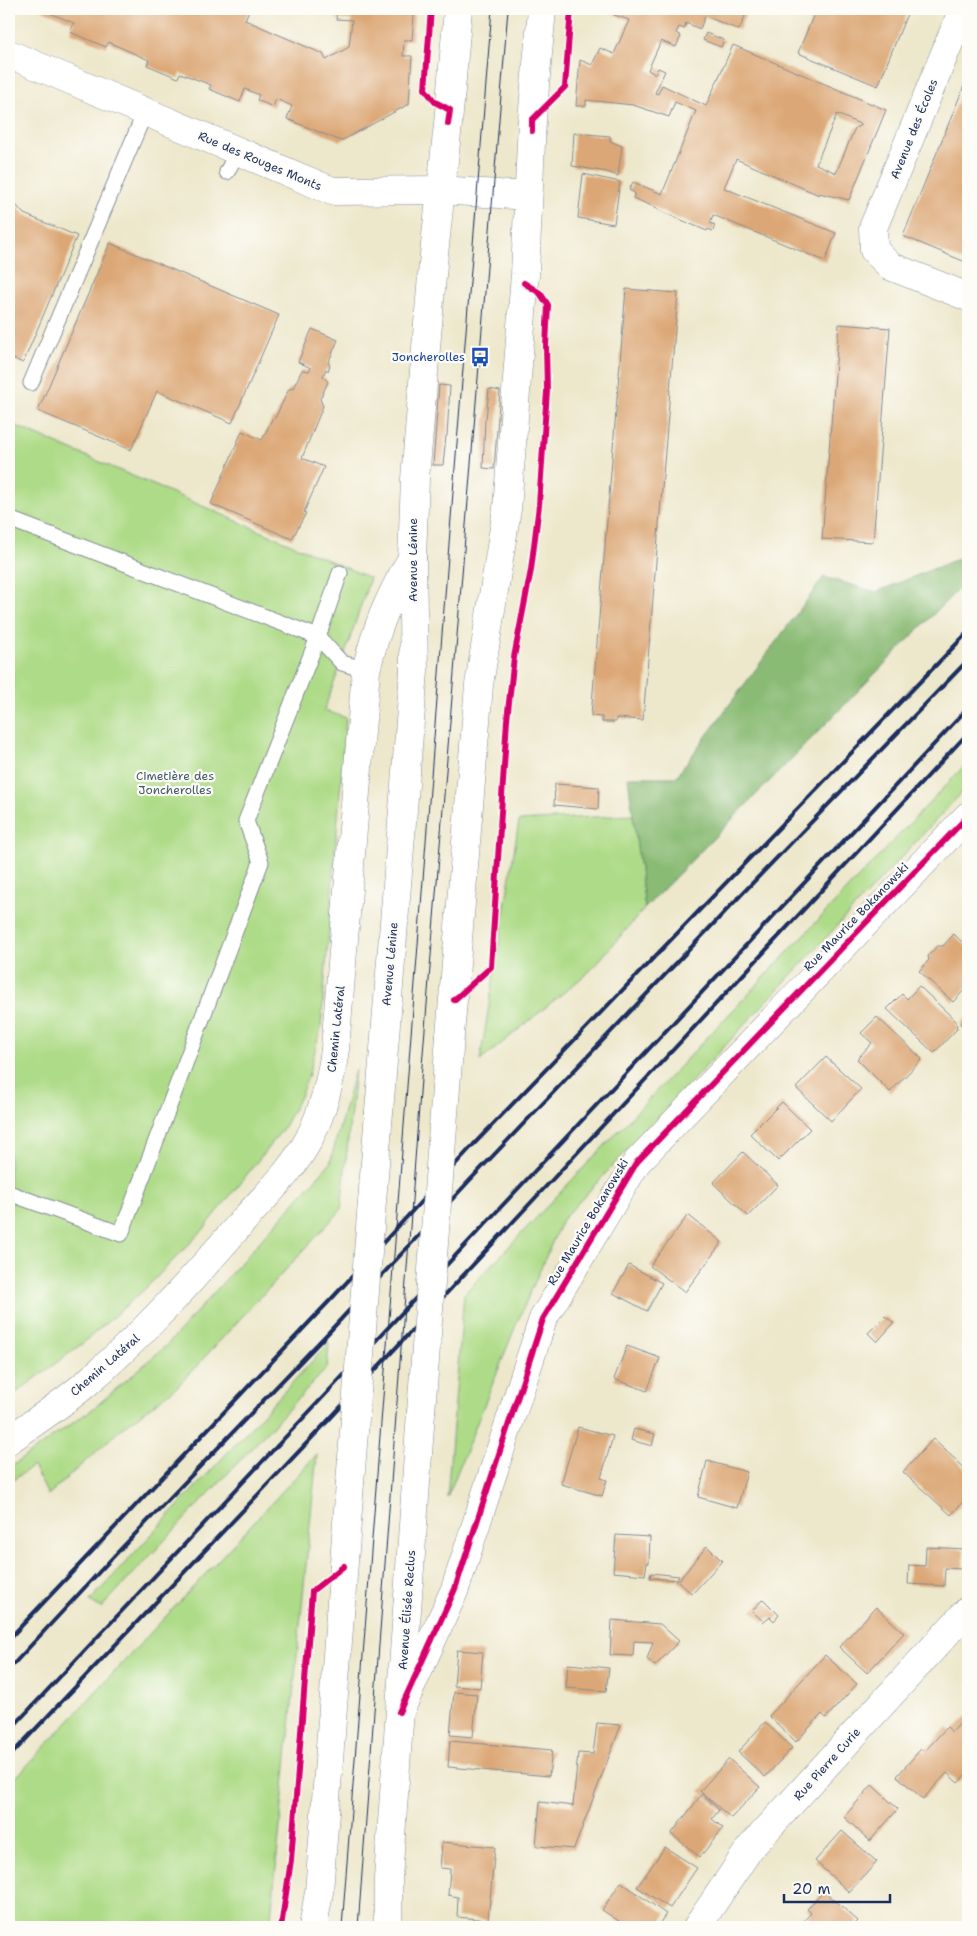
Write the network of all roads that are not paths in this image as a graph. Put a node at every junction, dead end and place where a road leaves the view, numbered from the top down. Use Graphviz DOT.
graph roads {
  1 [pos="458,9"];
  2 [pos="542,9"];
  3 [pos="963,9"];
  4 [pos="9,54"];
  5 [pos="145,112"];
  6 [pos="441,190"];
  7 [pos="528,196"];
  8 [pos="968,297"];
  9 [pos="31,383"];
  10 [pos="9,519"];
  11 [pos="412,558"];
  12 [pos="340,573"];
  13 [pos="318,636"];
  14 [pos="366,670"];
  15 [pos="968,816"];
  16 [pos="9,1193"];
  17 [pos="9,1440"];
  18 [pos="968,1610"];
  19 [pos="399,1712"];
  20 [pos="313,1927"];
  21 [pos="388,1927"];
  22 [pos="697,1927"];
  1 -- 6 [label="main road, Avenue Lénine"];
  2 -- 7 [label="main road"];
  3 -- 8 [label="main road, Avenue des Écoles"];
  4 -- 5 [label="main road, Rue des Rouges Monts"];
  5 -- 6 [label="main road, Rue des Rouges Monts"];
  5 -- 9 [label="lane"];
  6 -- 7 [label="main road, Rue des Rouges Monts"];
  6 -- 11 [label="main road, Avenue Lénine"];
  7 -- 19 [label="main road, Avenue Élisée Reclus, bridge"];
  10 -- 13 [label="lane"];
  11 -- 14 [label="main road, Chemin Latéral"];
  11 -- 20 [label="main road, Avenue Lénine, bridge"];
  12 -- 13 [label="lane"];
  13 -- 14 [label="lane"];
  13 -- 16 [label="lane"];
  14 -- 17 [label="main road, Chemin Latéral"];
  15 -- 19 [label="main road, Rue Maurice Bokanowski"];
  18 -- 22 [label="main road, Rue Pierre Curie"];
  19 -- 21 [label="main road, Avenue Élisée Reclus"];
}
